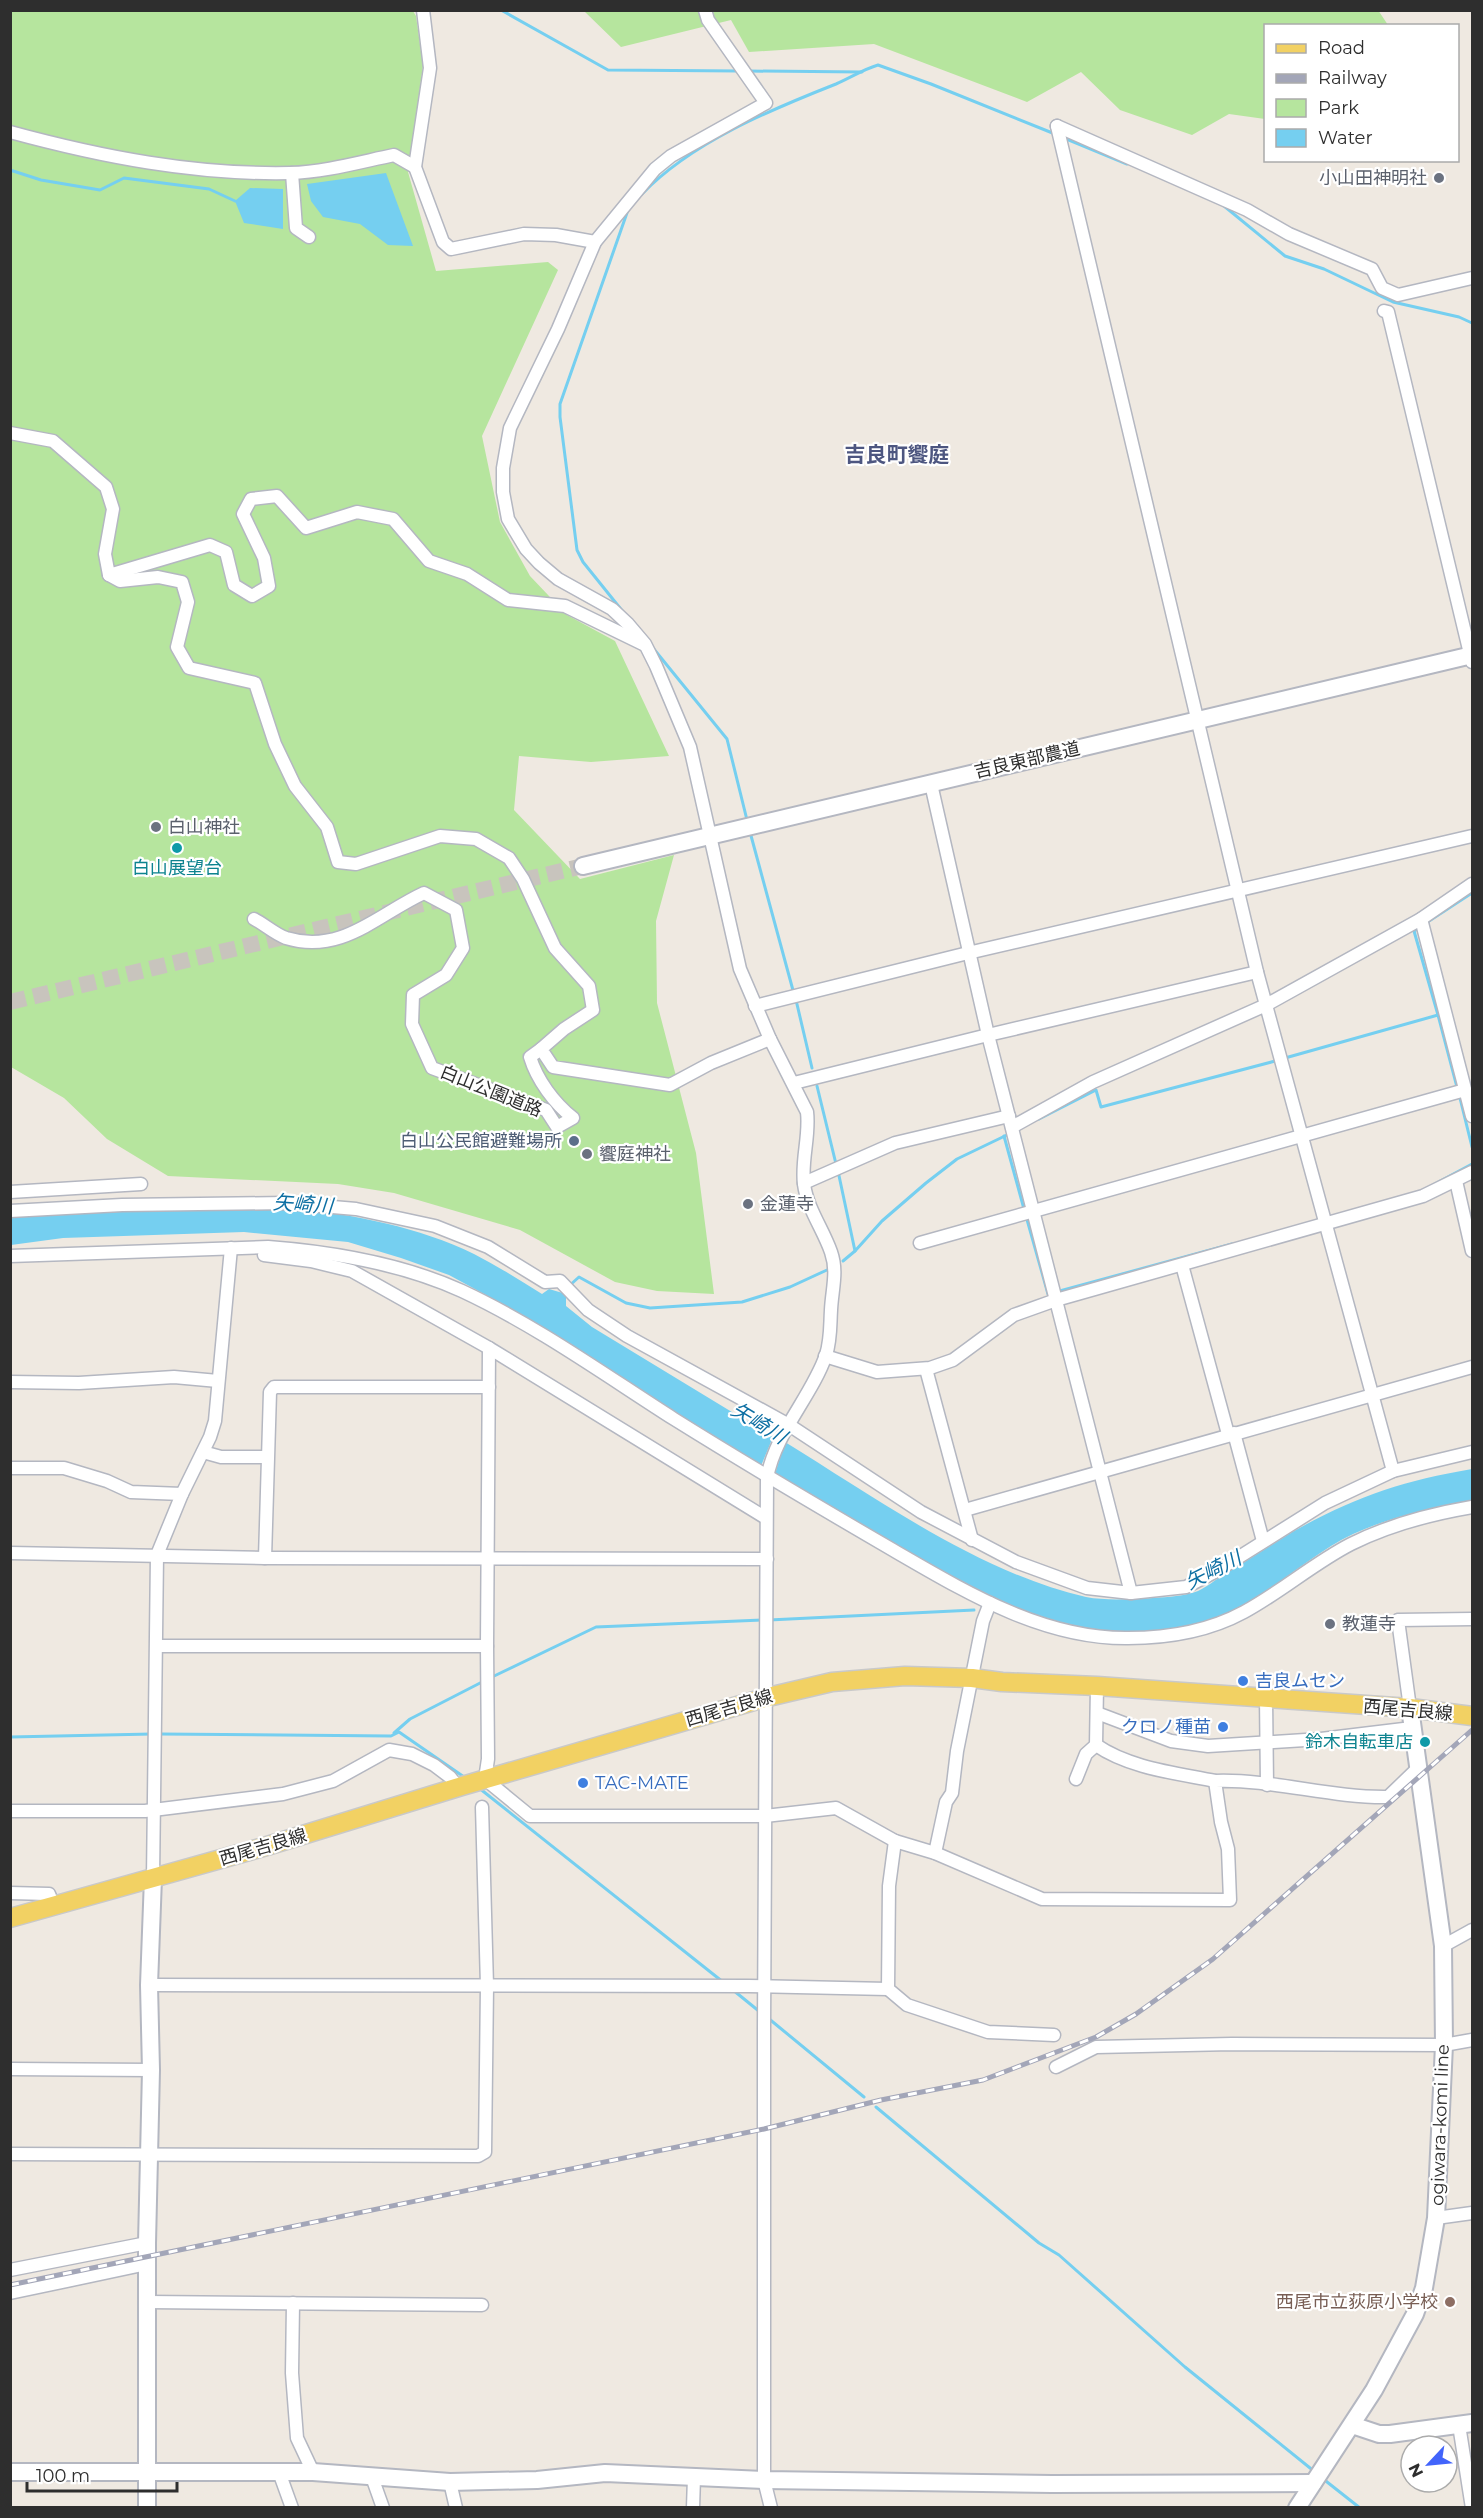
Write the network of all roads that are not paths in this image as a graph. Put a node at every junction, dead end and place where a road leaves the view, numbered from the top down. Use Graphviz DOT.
graph roads {
  1 [pos="423,10"];
  2 [pos="705,10"];
  3 [pos="10,132"];
  4 [pos="415,166"];
  5 [pos="292,173"];
  6 [pos="309,237"];
  7 [pos="595,242"];
  8 [pos="1473,278"];
  9 [pos="1384,310"];
  10 [pos="10,433"];
  11 [pos="109,574"];
  12 [pos="645,644"];
  13 [pos="1472,658"];
  14 [pos="1199,720"];
  15 [pos="931,784"];
  16 [pos="711,834"];
  17 [pos="1473,836"];
  18 [pos="583,866"];
  19 [pos="1473,885"];
  20 [pos="1239,890"];
  21 [pos="254,918"];
  22 [pos="1420,919"];
  23 [pos="968,953"];
  24 [pos="1257,972"];
  25 [pos="1266,1005"];
  26 [pos="755,1006"];
  27 [pos="988,1035"];
  28 [pos="770,1039"];
  29 [pos="541,1049"];
  30 [pos="794,1083"];
  31 [pos="1465,1090"];
  32 [pos="1473,1116"];
  33 [pos="1011,1121"];
  34 [pos="1304,1136"];
  35 [pos="1473,1172"];
  36 [pos="1456,1181"];
  37 [pos="804,1183"];
  38 [pos="141,1184"];
  39 [pos="10,1192"];
  40 [pos="10,1211"];
  41 [pos="1032,1213"];
  42 [pos="1327,1222"];
  43 [pos="920,1243"];
  44 [pos="1473,1251"];
  45 [pos="231,1252"];
  46 [pos="10,1256"];
  47 [pos="1182,1265"];
  48 [pos="1056,1300"];
  49 [pos="489,1348"];
  50 [pos="825,1356"];
  51 [pos="1473,1366"];
  52 [pos="926,1369"];
  53 [pos="218,1381"];
  54 [pos="10,1382"];
  55 [pos="489,1387"];
  56 [pos="1371,1394"];
  57 [pos="789,1425"];
  58 [pos="1231,1433"];
  59 [pos="203,1452"];
  60 [pos="1473,1452"];
  61 [pos="267,1457"];
  62 [pos="10,1468"];
  63 [pos="1098,1471"];
  64 [pos="1393,1471"];
  65 [pos="768,1473"];
  66 [pos="182,1494"];
  67 [pos="1473,1507"];
  68 [pos="965,1510"];
  69 [pos="766,1518"];
  70 [pos="972,1540"];
  71 [pos="1263,1541"];
  72 [pos="10,1553"];
  73 [pos="157,1555"];
  74 [pos="265,1558"];
  75 [pos="489,1558"];
  76 [pos="767,1560"];
  77 [pos="1131,1593"];
  78 [pos="990,1603"];
  79 [pos="1473,1619"];
  80 [pos="157,1646"];
  81 [pos="487,1646"];
  82 [pos="972,1678"];
  83 [pos="1097,1686"];
  84 [pos="768,1696"];
  85 [pos="1266,1698"];
  86 [pos="1410,1708"];
  87 [pos="1097,1713"];
  88 [pos="1473,1716"];
  89 [pos="1412,1728"];
  90 [pos="1267,1743"];
  91 [pos="1096,1745"];
  92 [pos="1417,1769"];
  93 [pos="485,1779"];
  94 [pos="1076,1779"];
  95 [pos="1215,1781"];
  96 [pos="1267,1785"];
  97 [pos="460,1786"];
  98 [pos="482,1808"];
  99 [pos="155,1809"];
  100 [pos="10,1811"];
  101 [pos="765,1816"];
  102 [pos="895,1841"];
  103 [pos="936,1853"];
  104 [pos="153,1878"];
  105 [pos="10,1893"];
  106 [pos="54,1905"];
  107 [pos="10,1918"];
  108 [pos="1473,1930"];
  109 [pos="1443,1946"];
  110 [pos="149,1985"];
  111 [pos="487,1986"];
  112 [pos="888,1989"];
  113 [pos="765,1993"];
  114 [pos="1054,2035"];
  115 [pos="1473,2040"];
  116 [pos="1444,2044"];
  117 [pos="1056,2067"];
  118 [pos="10,2069"];
  119 [pos="151,2070"];
  120 [pos="10,2154"];
  121 [pos="150,2154"];
  122 [pos="1473,2213"];
  123 [pos="1437,2218"];
  124 [pos="147,2243"];
  125 [pos="147,2264"];
  126 [pos="10,2270"];
  127 [pos="10,2293"];
  128 [pos="147,2302"];
  129 [pos="293,2303"];
  130 [pos="482,2305"];
  131 [pos="1466,2424"];
  132 [pos="1352,2425"];
  133 [pos="10,2472"];
  134 [pos="147,2472"];
  135 [pos="279,2472"];
  136 [pos="313,2472"];
  137 [pos="372,2477"];
  138 [pos="694,2477"];
  139 [pos="764,2480"];
  140 [pos="450,2482"];
  141 [pos="1305,2499"];
  142 [pos="147,2508"];
  143 [pos="292,2508"];
  144 [pos="383,2508"];
  145 [pos="456,2508"];
  146 [pos="693,2508"];
  147 [pos="771,2508"];
  148 [pos="1472,2508"];
  1 -- 4 [label="street"];
  2 -- 7 [label="street"];
  3 -- 5 [label="street"];
  4 -- 5 [label="street"];
  4 -- 7 [label="street"];
  5 -- 6 [label="street"];
  7 -- 12 [label="street"];
  8 -- 14 [label="street"];
  9 -- 13 [label="street"];
  10 -- 11 [label="street"];
  11 -- 12 [label="street"];
  11 -- 29 [label="street"];
  12 -- 16 [label="street"];
  13 -- 14 [label="street, 吉良東部農道"];
  14 -- 15 [label="street, 吉良東部農道"];
  14 -- 20 [label="street"];
  15 -- 16 [label="street, 吉良東部農道"];
  15 -- 23 [label="street"];
  16 -- 18 [label="street, 吉良東部農道"];
  16 -- 26 [label="street"];
  17 -- 20 [label="street"];
  19 -- 22 [label="street"];
  20 -- 23 [label="street"];
  20 -- 24 [label="street"];
  21 -- 29 [label="street, 白山公園道路"];
  22 -- 25 [label="street"];
  22 -- 31 [label="street"];
  23 -- 26 [label="street"];
  23 -- 27 [label="street"];
  24 -- 25 [label="street"];
  24 -- 27 [label="street"];
  25 -- 33 [label="street"];
  25 -- 34 [label="street"];
  26 -- 28 [label="street"];
  27 -- 30 [label="street"];
  27 -- 33 [label="street"];
  28 -- 29 [label="street"];
  28 -- 30 [label="street"];
  30 -- 37 [label="street"];
  31 -- 32 [label="street"];
  31 -- 34 [label="street"];
  33 -- 37 [label="street"];
  33 -- 41 [label="street"];
  34 -- 41 [label="street"];
  34 -- 42 [label="street"];
  35 -- 36 [label="street"];
  36 -- 42 [label="street"];
  36 -- 44 [label="street"];
  37 -- 50 [label="street"];
  38 -- 39 [label="street"];
  40 -- 57 [label="street"];
  41 -- 43 [label="street"];
  41 -- 48 [label="street"];
  42 -- 47 [label="street"];
  42 -- 56 [label="street"];
  45 -- 46 [label="street"];
  45 -- 49 [label="street"];
  45 -- 53 [label="street"];
  45 -- 65 [label="street"];
  47 -- 48 [label="street"];
  47 -- 58 [label="street"];
  48 -- 52 [label="street"];
  48 -- 63 [label="street"];
  49 -- 55 [label="street"];
  49 -- 69 [label="street"];
  50 -- 52 [label="street"];
  50 -- 57 [label="street"];
  51 -- 56 [label="street"];
  52 -- 68 [label="street"];
  53 -- 54 [label="street"];
  53 -- 59 [label="street"];
  55 -- 61 [label="street"];
  55 -- 75 [label="street"];
  56 -- 58 [label="street"];
  56 -- 64 [label="street"];
  57 -- 65 [label="street"];
  57 -- 70 [label="street"];
  58 -- 63 [label="street"];
  58 -- 71 [label="street"];
  59 -- 61 [label="street"];
  59 -- 66 [label="street"];
  60 -- 64 [label="street"];
  61 -- 74 [label="street"];
  62 -- 66 [label="street"];
  63 -- 68 [label="street"];
  63 -- 77 [label="street"];
  64 -- 71 [label="street"];
  65 -- 69 [label="street"];
  65 -- 78 [label="street"];
  66 -- 73 [label="street"];
  67 -- 78 [label="street"];
  68 -- 70 [label="street"];
  69 -- 76 [label="street"];
  70 -- 77 [label="street"];
  71 -- 77 [label="street"];
  72 -- 73 [label="street"];
  73 -- 74 [label="street"];
  73 -- 80 [label="street"];
  74 -- 75 [label="street"];
  75 -- 76 [label="street"];
  75 -- 81 [label="street"];
  76 -- 84 [label="street"];
  78 -- 82 [label="street"];
  79 -- 86 [label="street"];
  80 -- 81 [label="street"];
  80 -- 99 [label="street"];
  81 -- 93 [label="street"];
  82 -- 83 [label="main road, 西尾吉良線"];
  82 -- 84 [label="main road, 西尾吉良線"];
  82 -- 103 [label="street"];
  83 -- 85 [label="main road, 西尾吉良線"];
  83 -- 87 [label="street"];
  84 -- 93 [label="main road, 西尾吉良線"];
  84 -- 101 [label="street"];
  85 -- 86 [label="main road, 西尾吉良線"];
  85 -- 90 [label="street"];
  86 -- 88 [label="main road, 西尾吉良線"];
  86 -- 89 [label="street, ogiwara-komi line"];
  87 -- 90 [label="street"];
  87 -- 91 [label="street"];
  89 -- 90 [label="street"];
  89 -- 92 [label="street, ogiwara-komi line"];
  90 -- 96 [label="street"];
  91 -- 94 [label="street"];
  91 -- 95 [label="street"];
  92 -- 96 [label="street"];
  92 -- 109 [label="street, ogiwara-komi line"];
  93 -- 97 [label="main road, 西尾吉良線"];
  93 -- 101 [label="street"];
  95 -- 96 [label="street"];
  95 -- 103 [label="street"];
  97 -- 99 [label="street"];
  97 -- 104 [label="main road, 西尾吉良線"];
  98 -- 111 [label="street"];
  99 -- 100 [label="street"];
  99 -- 104 [label="street"];
  101 -- 102 [label="street"];
  101 -- 113 [label="street"];
  102 -- 103 [label="street"];
  102 -- 112 [label="street"];
  104 -- 106 [label="main road, 西尾吉良線"];
  104 -- 110 [label="street"];
  105 -- 106 [label="street"];
  106 -- 107 [label="main road, 西尾吉良線"];
  108 -- 109 [label="street"];
  109 -- 116 [label="street, ogiwara-komi line"];
  110 -- 111 [label="street"];
  110 -- 119 [label="street"];
  111 -- 113 [label="street"];
  111 -- 121 [label="street"];
  112 -- 113 [label="street"];
  112 -- 114 [label="street"];
  113 -- 139 [label="street"];
  115 -- 116 [label="street"];
  116 -- 117 [label="street"];
  116 -- 123 [label="street, ogiwara-komi line"];
  118 -- 119 [label="street"];
  119 -- 121 [label="street"];
  120 -- 121 [label="street"];
  121 -- 124 [label="street"];
  122 -- 123 [label="street"];
  123 -- 132 [label="street, ogiwara-komi line"];
  124 -- 125 [label="street"];
  124 -- 126 [label="street"];
  125 -- 127 [label="street"];
  125 -- 128 [label="street"];
  128 -- 129 [label="street"];
  128 -- 134 [label="street"];
  129 -- 130 [label="street"];
  129 -- 136 [label="street"];
  131 -- 132 [label="street"];
  131 -- 148 [label="street"];
  132 -- 141 [label="street, ogiwara-komi line"];
  133 -- 134 [label="street"];
  134 -- 135 [label="street"];
  134 -- 142 [label="street"];
  135 -- 136 [label="street"];
  135 -- 143 [label="street"];
  136 -- 137 [label="street"];
  137 -- 140 [label="street"];
  137 -- 144 [label="street"];
  138 -- 139 [label="street"];
  138 -- 140 [label="street"];
  138 -- 146 [label="street"];
  139 -- 141 [label="street"];
  139 -- 147 [label="street"];
  140 -- 145 [label="street"];
}
